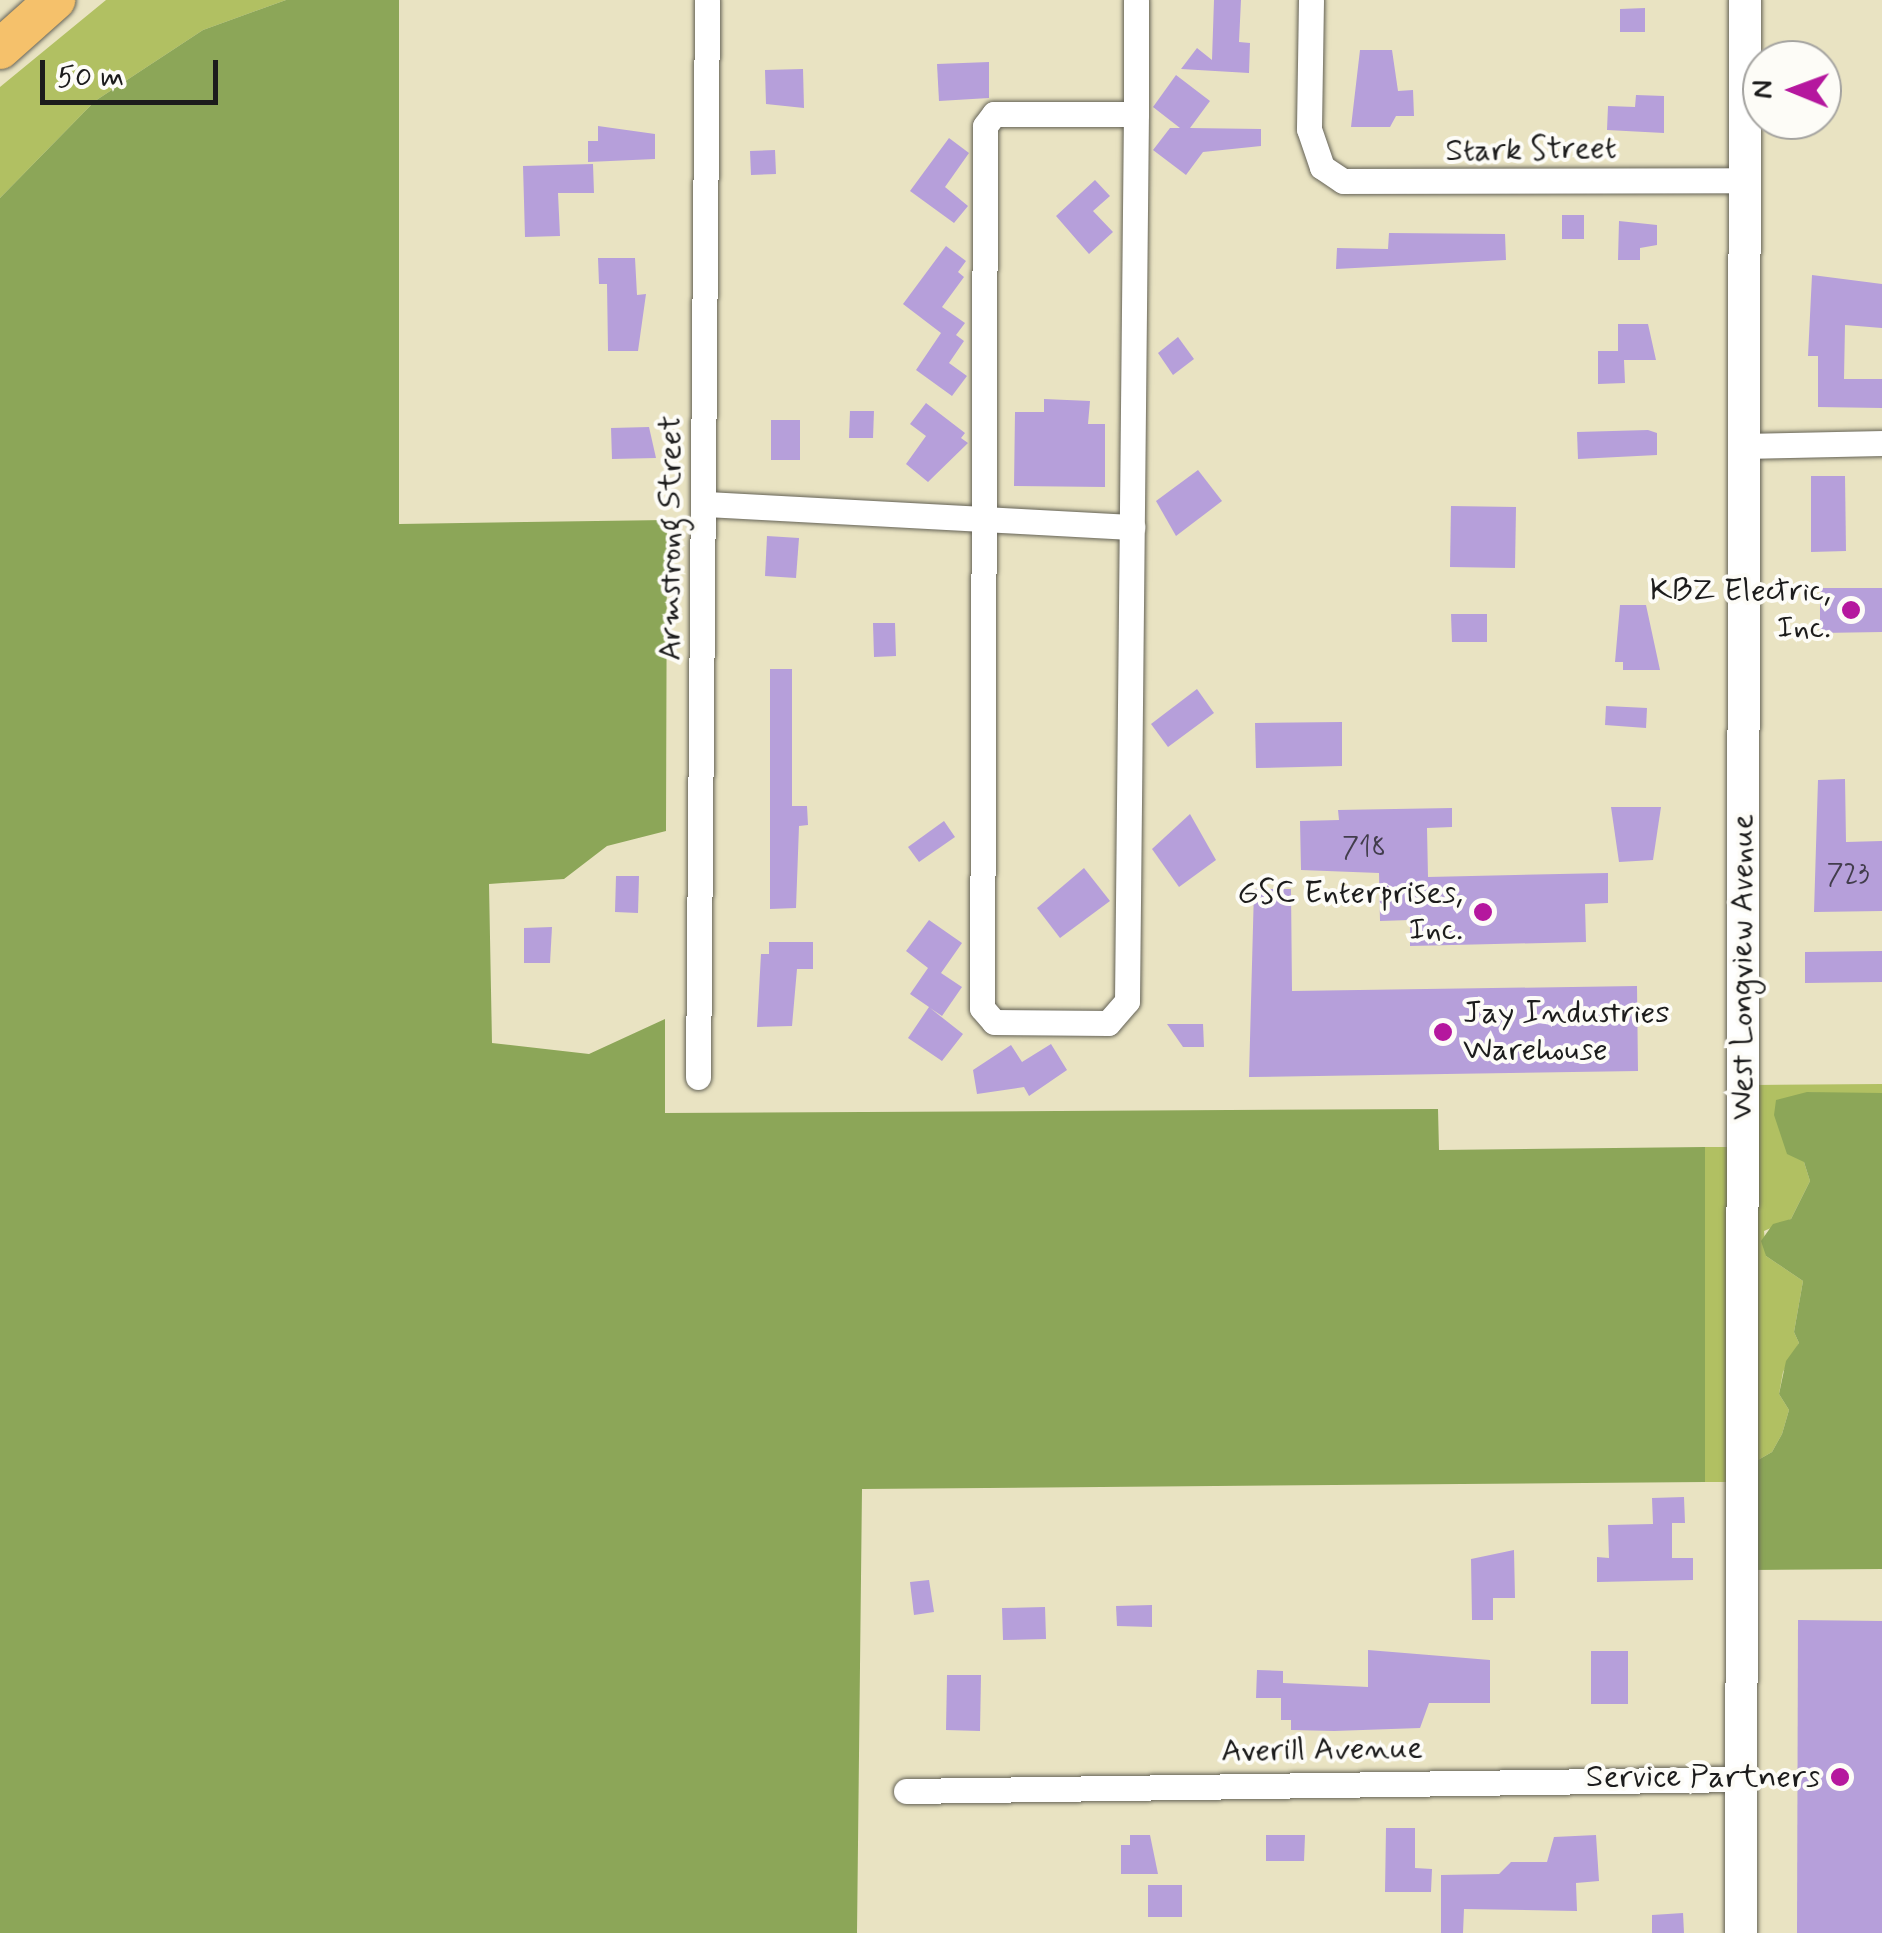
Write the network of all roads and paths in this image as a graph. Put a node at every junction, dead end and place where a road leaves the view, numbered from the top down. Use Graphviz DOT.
graph roads {
  1 [pos="55,0"];
  2 [pos="707,0"];
  3 [pos="1136,0"];
  4 [pos="1311,0"];
  5 [pos="1746,0"];
  6 [pos="0,50"];
  7 [pos="1136,114"];
  8 [pos="1744,180"];
  9 [pos="1882,443"];
  10 [pos="1744,446"];
  11 [pos="705,504"];
  12 [pos="984,517"];
  13 [pos="1132,528"];
  14 [pos="698,1076"];
  15 [pos="1740,1779"];
  16 [pos="906,1792"];
  17 [pos="1741,1933"];
  1 -- 6 [label="main road"];
  2 -- 11 [label="street, Armstrong Street"];
  3 -- 7 [label="street"];
  4 -- 8 [label="street, Stark Street"];
  5 -- 8 [label="street, West Longview Avenue"];
  7 -- 12 [label="street"];
  7 -- 13 [label="street"];
  8 -- 10 [label="street, West Longview Avenue"];
  9 -- 10 [label="street"];
  10 -- 15 [label="street, West Longview Avenue"];
  11 -- 12 [label="street"];
  11 -- 14 [label="street, Armstrong Street"];
  12 -- 13 [label="street"];
  12 -- 13 [label="street"];
  15 -- 16 [label="street, Averill Avenue"];
  15 -- 17 [label="street, West Longview Avenue"];
}
